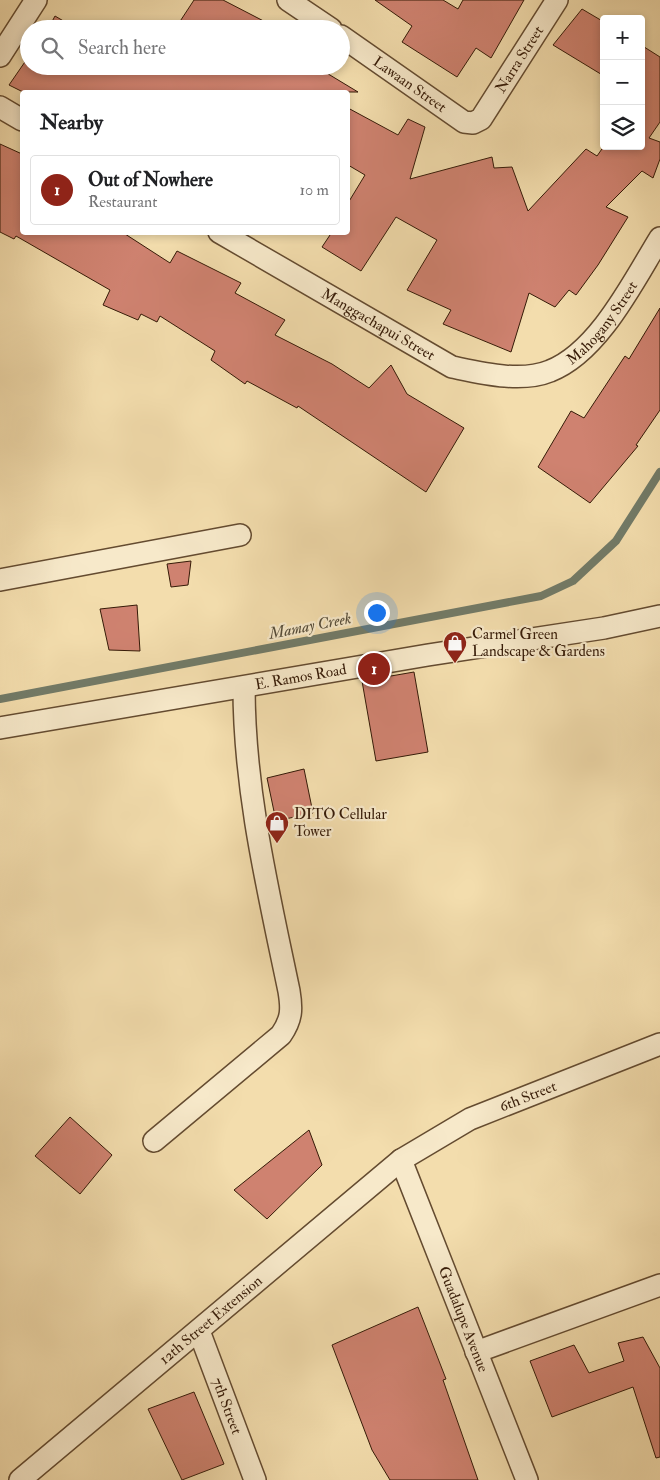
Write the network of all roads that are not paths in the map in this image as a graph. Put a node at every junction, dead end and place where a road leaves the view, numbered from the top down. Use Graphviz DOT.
graph roads {
  1 [pos="36,0"];
  2 [pos="557,0"];
  3 [pos="299,3"];
  4 [pos="23,20"];
  5 [pos="320,20"];
  6 [pos="20,25"];
  7 [pos="350,42"];
  8 [pos="0,56"];
  9 [pos="0,107"];
  10 [pos="20,119"];
  11 [pos="481,119"];
  12 [pos="224,235"];
  13 [pos="660,238"];
  14 [pos="549,372"];
  15 [pos="240,535"];
  16 [pos="0,580"];
  17 [pos="660,616"];
  18 [pos="244,686"];
  19 [pos="0,728"];
  20 [pos="660,1044"];
  21 [pos="154,1141"];
  22 [pos="401,1160"];
  23 [pos="660,1285"];
  24 [pos="199,1331"];
  25 [pos="476,1352"];
  26 [pos="20,1480"];
  27 [pos="255,1480"];
  28 [pos="527,1480"];
  1 -- 4 [label="street"];
  2 -- 11 [label="street, Narra Street"];
  3 -- 5 [label="street"];
  6 -- 8 [label="street"];
  7 -- 11 [label="street, Lawaan Street"];
  9 -- 10 [label="street"];
  12 -- 14 [label="street, Manggachapui Street"];
  13 -- 14 [label="street, Mahogany Street"];
  15 -- 16 [label="street"];
  17 -- 18 [label="street, E. Ramos Road"];
  18 -- 19 [label="street, E. Ramos Road"];
  18 -- 21 [label="street"];
  20 -- 22 [label="street, 6th Street"];
  22 -- 24 [label="street, 12th Street Extension"];
  22 -- 25 [label="street, Guadalupe Avenue"];
  23 -- 25 [label="street"];
  24 -- 26 [label="street, 12th Street Extension"];
  24 -- 27 [label="street, 7th Street"];
  25 -- 28 [label="street, Guadalupe Avenue"];
}
